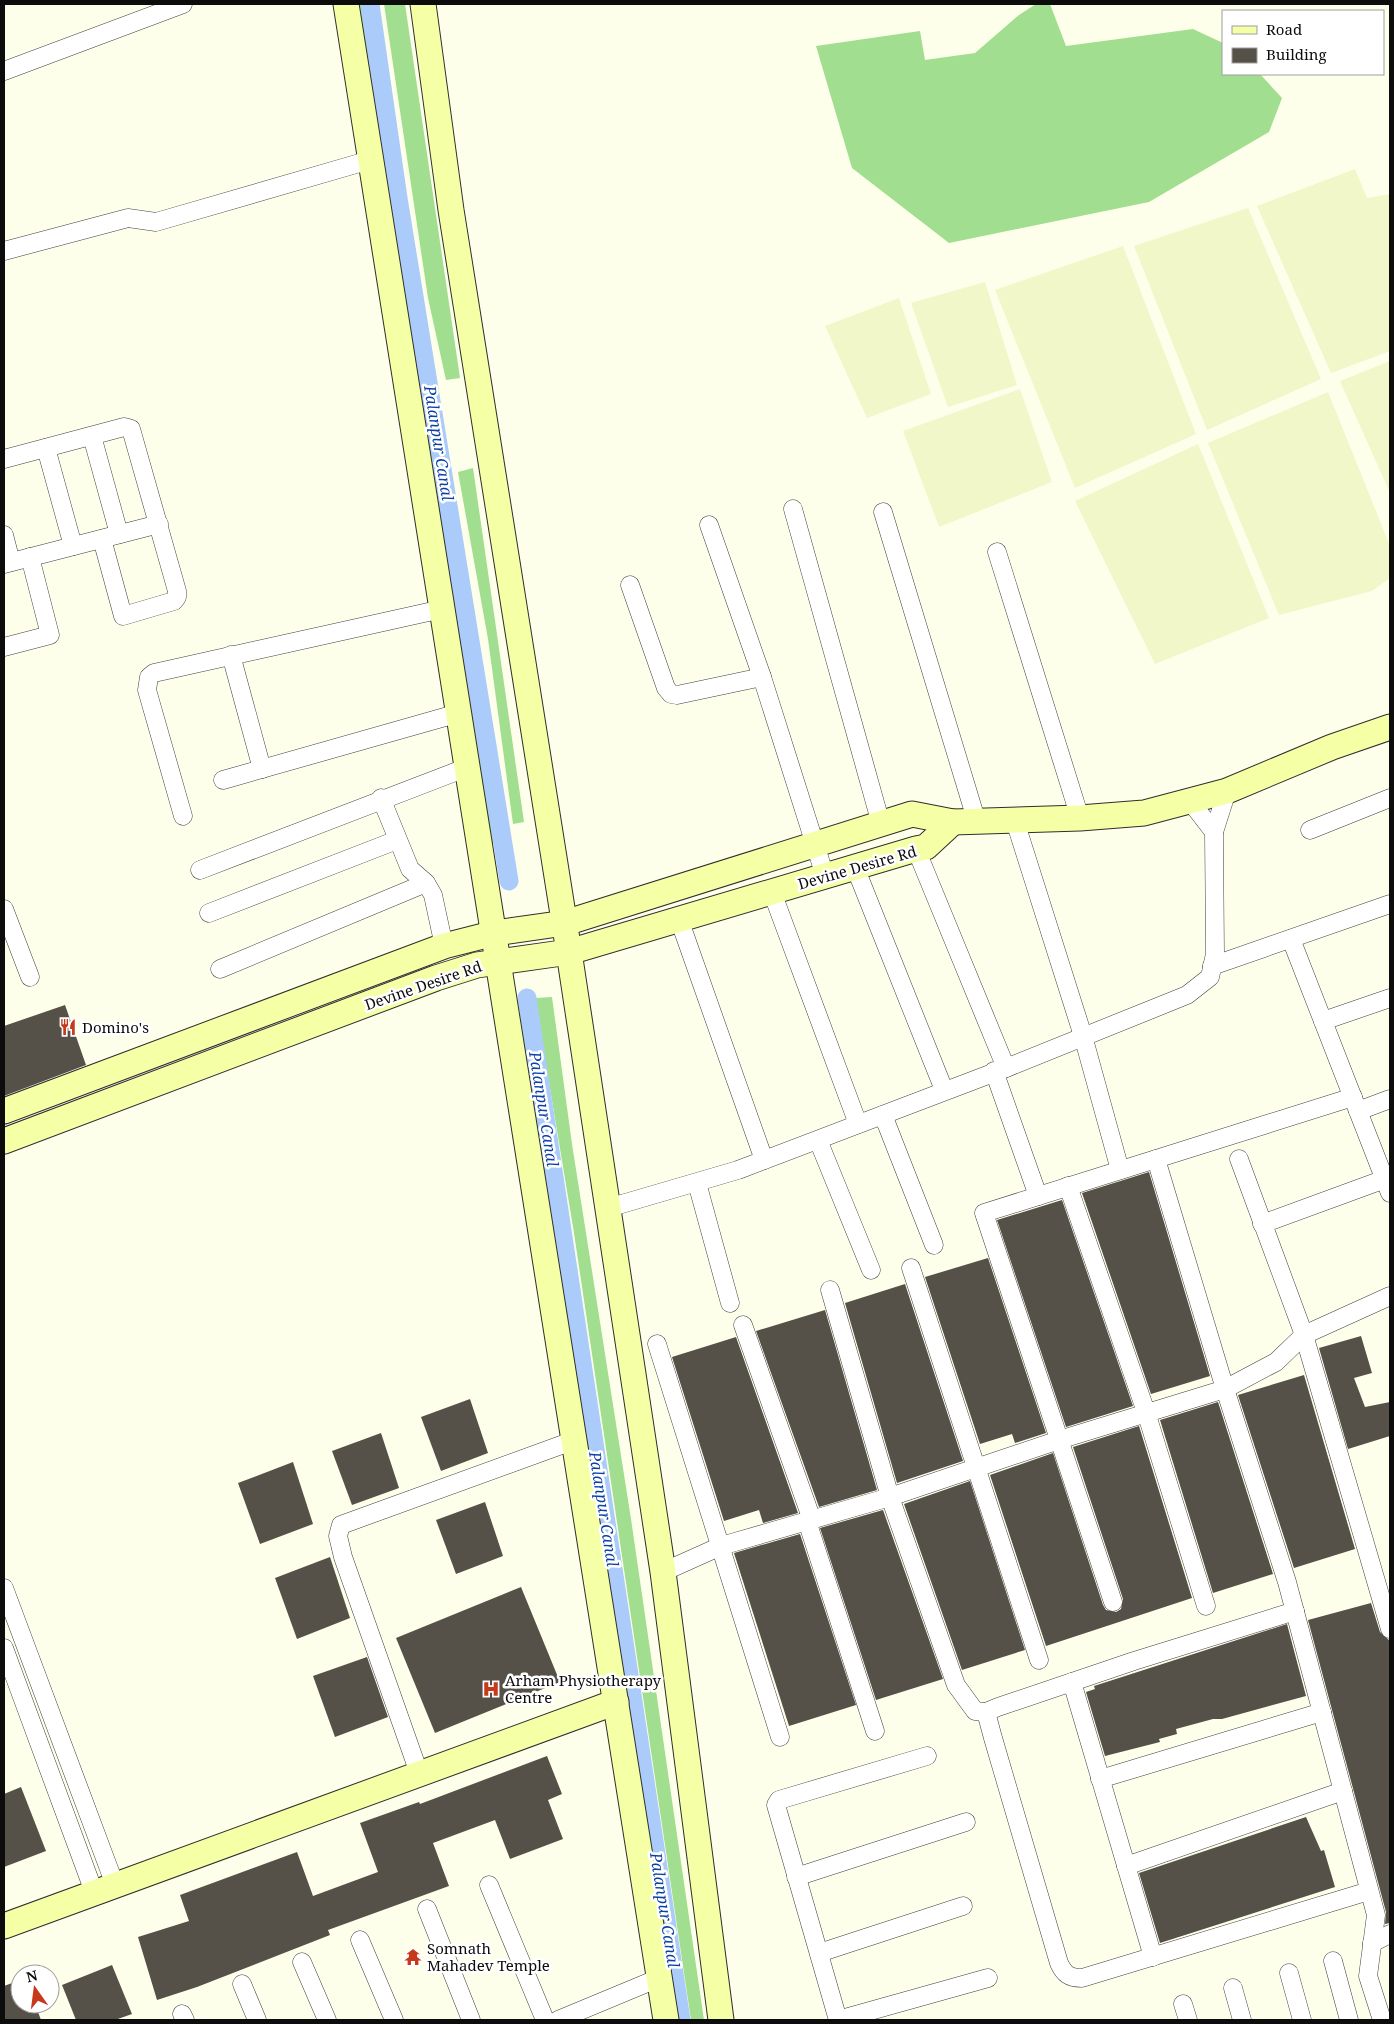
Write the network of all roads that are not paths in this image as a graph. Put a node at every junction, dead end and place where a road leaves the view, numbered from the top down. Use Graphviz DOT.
graph roads {
  1 [pos="183,4"];
  2 [pos="346,4"];
  3 [pos="423,4"];
  4 [pos="4,71"];
  5 [pos="370,160"];
  6 [pos="4,251"];
  7 [pos="92,436"];
  8 [pos="46,448"];
  9 [pos="4,459"];
  10 [pos="793,509"];
  11 [pos="883,512"];
  12 [pos="159,524"];
  13 [pos="709,525"];
  14 [pos="119,534"];
  15 [pos="4,535"];
  16 [pos="102,539"];
  17 [pos="73,546"];
  18 [pos="997,552"];
  19 [pos="30,557"];
  20 [pos="8,563"];
  21 [pos="630,585"];
  22 [pos="442,609"];
  23 [pos="4,647"];
  24 [pos="232,655"];
  25 [pos="762,676"];
  26 [pos="459,713"];
  27 [pos="1390,727"];
  28 [pos="468,767"];
  29 [pos="262,769"];
  30 [pos="223,780"];
  31 [pos="1227,792"];
  32 [pos="381,798"];
  33 [pos="1390,798"];
  34 [pos="1190,801"];
  35 [pos="183,816"];
  36 [pos="1014,818"];
  37 [pos="1080,818"];
  38 [pos="964,821"];
  39 [pos="881,824"];
  40 [pos="1310,830"];
  41 [pos="1214,832"];
  42 [pos="397,840"];
  43 [pos="814,845"];
  44 [pos="916,850"];
  45 [pos="855,867"];
  46 [pos="200,870"];
  47 [pos="825,876"];
  48 [pos="426,883"];
  49 [pos="772,892"];
  50 [pos="1390,904"];
  51 [pos="4,910"];
  52 [pos="209,914"];
  53 [pos="679,919"];
  54 [pos="565,923"];
  55 [pos="495,932"];
  56 [pos="1291,939"];
  57 [pos="444,946"];
  58 [pos="569,952"];
  59 [pos="499,961"];
  60 [pos="1212,966"];
  61 [pos="220,969"];
  62 [pos="30,976"];
  63 [pos="1390,998"];
  64 [pos="1323,1021"];
  65 [pos="1083,1036"];
  66 [pos="1000,1069"];
  67 [pos="944,1090"];
  68 [pos="1390,1099"];
  69 [pos="1355,1104"];
  70 [pos="4,1111"];
  71 [pos="883,1115"];
  72 [pos="858,1124"];
  73 [pos="818,1140"];
  74 [pos="4,1141"];
  75 [pos="1239,1159"];
  76 [pos="764,1160"];
  77 [pos="1156,1160"];
  78 [pos="1120,1170"];
  79 [pos="697,1183"];
  80 [pos="1068,1186"];
  81 [pos="1388,1186"];
  82 [pos="1038,1196"];
  83 [pos="608,1208"];
  84 [pos="1262,1224"];
  85 [pos="934,1245"];
  86 [pos="911,1268"];
  87 [pos="871,1270"];
  88 [pos="830,1290"];
  89 [pos="1390,1296"];
  90 [pos="730,1303"];
  91 [pos="743,1326"];
  92 [pos="1304,1335"];
  93 [pos="657,1344"];
  94 [pos="1226,1389"];
  95 [pos="1146,1412"];
  96 [pos="575,1440"];
  97 [pos="1059,1440"];
  98 [pos="975,1466"];
  99 [pos="890,1497"];
  100 [pos="809,1520"];
  101 [pos="721,1546"];
  102 [pos="663,1572"];
  103 [pos="4,1588"];
  104 [pos="1113,1602"];
  105 [pos="7,1606"];
  106 [pos="1206,1606"];
  107 [pos="1296,1611"];
  108 [pos="1390,1629"];
  109 [pos="4,1648"];
  110 [pos="1039,1660"];
  111 [pos="1072,1682"];
  112 [pos="46,1700"];
  113 [pos="616,1702"];
  114 [pos="26,1708"];
  115 [pos="986,1712"];
  116 [pos="1322,1712"];
  117 [pos="875,1731"];
  118 [pos="780,1737"];
  119 [pos="928,1756"];
  120 [pos="419,1773"];
  121 [pos="1100,1779"];
  122 [pos="1343,1791"];
  123 [pos="966,1822"];
  124 [pos="1126,1866"];
  125 [pos="796,1876"];
  126 [pos="489,1885"];
  127 [pos="105,1889"];
  128 [pos="1369,1891"];
  129 [pos="963,1906"];
  130 [pos="427,1909"];
  131 [pos="4,1926"];
  132 [pos="1390,1934"];
  133 [pos="360,1940"];
  134 [pos="1372,1943"];
  135 [pos="819,1953"];
  136 [pos="1153,1957"];
  137 [pos="1333,1961"];
  138 [pos="302,1962"];
  139 [pos="1289,1973"];
  140 [pos="659,1978"];
  141 [pos="988,1978"];
  142 [pos="242,1984"];
  143 [pos="1233,1988"];
  144 [pos="1381,1992"];
  145 [pos="1390,2017"];
  146 [pos="257,2020"];
  147 [pos="327,2020"];
  148 [pos="394,2020"];
  149 [pos="471,2020"];
  150 [pos="545,2020"];
  151 [pos="558,2020"];
  152 [pos="666,2020"];
  153 [pos="721,2020"];
  154 [pos="838,2020"];
  155 [pos="1242,2020"];
  156 [pos="1302,2020"];
  157 [pos="1350,2020"];
  158 [pos="1382,2020"];
  1 -- 4 [label="street"];
  2 -- 5 [label="street"];
  3 -- 54 [label="street"];
  5 -- 6 [label="street"];
  5 -- 22 [label="street"];
  7 -- 8 [label="street"];
  7 -- 12 [label="street"];
  7 -- 14 [label="street"];
  8 -- 9 [label="street"];
  8 -- 17 [label="street"];
  10 -- 39 [label="street"];
  11 -- 38 [label="street"];
  12 -- 14 [label="street"];
  12 -- 16 [label="street"];
  13 -- 25 [label="street"];
  14 -- 16 [label="street"];
  15 -- 20 [label="street"];
  16 -- 17 [label="street"];
  17 -- 19 [label="street"];
  18 -- 37 [label="street"];
  19 -- 20 [label="street"];
  19 -- 23 [label="street"];
  21 -- 25 [label="street"];
  22 -- 24 [label="street"];
  22 -- 26 [label="street"];
  24 -- 29 [label="street"];
  24 -- 35 [label="street"];
  25 -- 43 [label="street"];
  26 -- 28 [label="street"];
  26 -- 29 [label="street"];
  27 -- 31 [label="street"];
  28 -- 32 [label="street"];
  28 -- 55 [label="street"];
  29 -- 30 [label="street"];
  31 -- 34 [label="street"];
  31 -- 41 [label="street"];
  32 -- 42 [label="street"];
  32 -- 46 [label="street"];
  33 -- 40 [label="street"];
  34 -- 37 [label="street"];
  34 -- 41 [label="street"];
  36 -- 37 [label="street"];
  36 -- 38 [label="street"];
  36 -- 65 [label="street"];
  38 -- 39 [label="street, Devine Desire Rd"];
  38 -- 44 [label="street, Devine Desire Rd"];
  39 -- 43 [label="street, Devine Desire Rd"];
  41 -- 60 [label="street"];
  42 -- 48 [label="street"];
  42 -- 52 [label="street"];
  43 -- 47 [label="street"];
  43 -- 54 [label="street, Devine Desire Rd"];
  44 -- 45 [label="street, Devine Desire Rd"];
  44 -- 66 [label="street"];
  45 -- 47 [label="street, Devine Desire Rd"];
  45 -- 67 [label="street"];
  47 -- 49 [label="street, Devine Desire Rd"];
  48 -- 57 [label="street"];
  48 -- 61 [label="street"];
  49 -- 53 [label="street, Devine Desire Rd"];
  49 -- 72 [label="street"];
  50 -- 56 [label="street"];
  51 -- 62 [label="street"];
  53 -- 58 [label="street, Devine Desire Rd"];
  53 -- 76 [label="street"];
  54 -- 55 [label="street, Devine Desire Rd"];
  54 -- 58 [label="street"];
  55 -- 57 [label="street, Devine Desire Rd"];
  55 -- 59 [label="street"];
  56 -- 60 [label="street"];
  56 -- 64 [label="street"];
  57 -- 70 [label="street, Devine Desire Rd"];
  58 -- 59 [label="street, Devine Desire Rd"];
  58 -- 83 [label="street"];
  59 -- 74 [label="street, Devine Desire Rd"];
  59 -- 96 [label="street"];
  60 -- 65 [label="street"];
  63 -- 64 [label="street"];
  64 -- 69 [label="street"];
  65 -- 66 [label="street"];
  65 -- 78 [label="street"];
  66 -- 67 [label="street"];
  66 -- 82 [label="street"];
  67 -- 71 [label="street"];
  68 -- 69 [label="street"];
  69 -- 77 [label="street"];
  69 -- 81 [label="street"];
  71 -- 72 [label="street"];
  71 -- 85 [label="street"];
  72 -- 73 [label="street"];
  73 -- 76 [label="street"];
  73 -- 87 [label="street"];
  75 -- 84 [label="street"];
  76 -- 79 [label="street"];
  77 -- 78 [label="street"];
  77 -- 94 [label="street"];
  78 -- 80 [label="street"];
  79 -- 83 [label="street"];
  79 -- 90 [label="street"];
  80 -- 82 [label="street"];
  80 -- 95 [label="street"];
  81 -- 84 [label="street"];
  82 -- 97 [label="street"];
  83 -- 102 [label="street"];
  84 -- 92 [label="street"];
  86 -- 98 [label="street"];
  88 -- 99 [label="street"];
  89 -- 92 [label="street"];
  91 -- 100 [label="street"];
  92 -- 94 [label="street"];
  92 -- 108 [label="street"];
  93 -- 101 [label="street"];
  94 -- 95 [label="street"];
  94 -- 107 [label="street"];
  95 -- 97 [label="street"];
  95 -- 106 [label="street"];
  96 -- 113 [label="street"];
  96 -- 120 [label="street"];
  97 -- 98 [label="street"];
  97 -- 104 [label="street"];
  98 -- 99 [label="street"];
  98 -- 110 [label="street"];
  99 -- 100 [label="street"];
  99 -- 115 [label="street"];
  100 -- 101 [label="street"];
  100 -- 117 [label="street"];
  101 -- 102 [label="street"];
  101 -- 118 [label="street"];
  102 -- 153 [label="street"];
  103 -- 105 [label="street"];
  105 -- 112 [label="street"];
  107 -- 111 [label="street"];
  107 -- 116 [label="street"];
  109 -- 114 [label="street"];
  111 -- 115 [label="street"];
  111 -- 121 [label="street"];
  112 -- 114 [label="street"];
  112 -- 127 [label="street"];
  113 -- 120 [label="street"];
  113 -- 140 [label="street"];
  114 -- 127 [label="street"];
  115 -- 136 [label="street"];
  116 -- 121 [label="street"];
  116 -- 122 [label="street"];
  119 -- 125 [label="street"];
  120 -- 127 [label="street"];
  121 -- 124 [label="street"];
  122 -- 124 [label="street"];
  122 -- 128 [label="street"];
  123 -- 125 [label="street"];
  124 -- 136 [label="street"];
  125 -- 135 [label="street"];
  126 -- 150 [label="street"];
  127 -- 131 [label="street"];
  128 -- 134 [label="street"];
  128 -- 136 [label="street"];
  129 -- 135 [label="street"];
  130 -- 149 [label="street"];
  132 -- 134 [label="street"];
  133 -- 148 [label="street"];
  134 -- 158 [label="street"];
  135 -- 154 [label="street"];
  137 -- 157 [label="street"];
  138 -- 147 [label="street"];
  139 -- 156 [label="street"];
  140 -- 151 [label="street"];
  140 -- 152 [label="street"];
  141 -- 154 [label="street"];
  142 -- 146 [label="street"];
  143 -- 155 [label="street"];
  144 -- 145 [label="street"];
}
